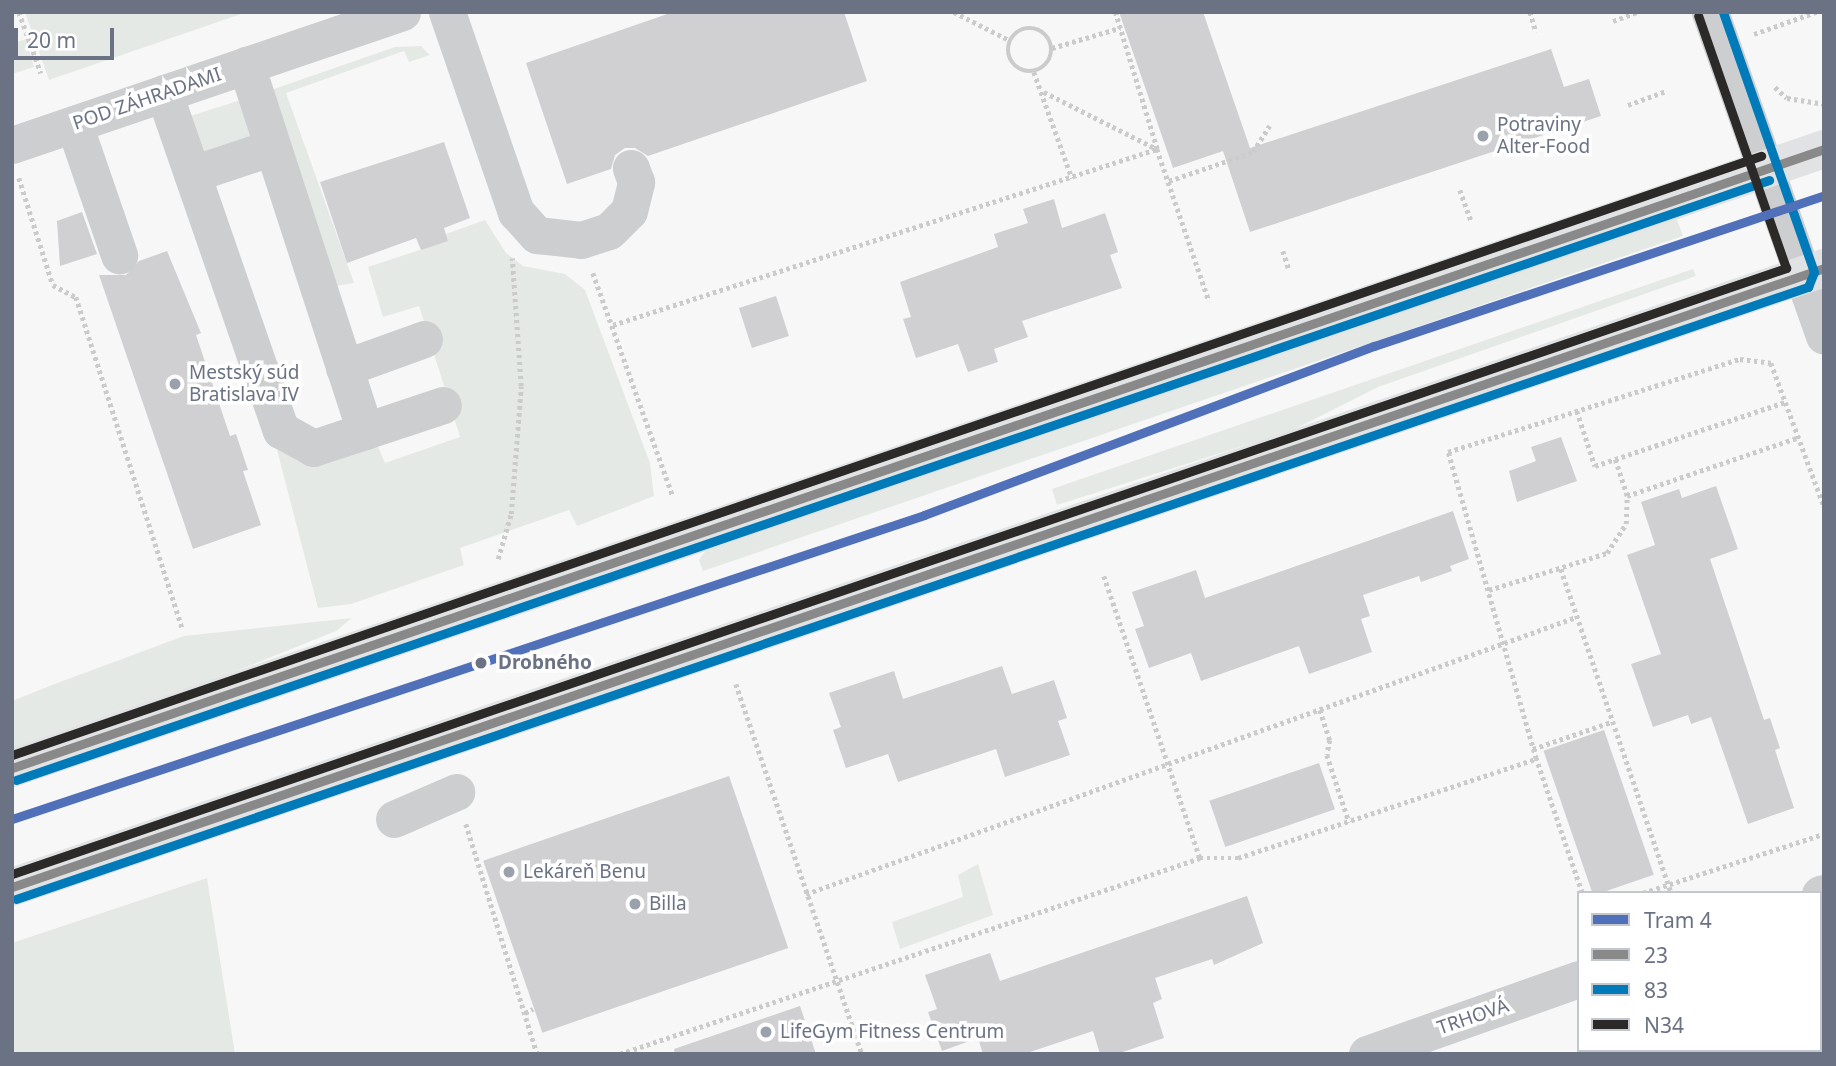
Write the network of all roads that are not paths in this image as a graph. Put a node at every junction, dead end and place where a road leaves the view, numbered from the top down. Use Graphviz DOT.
graph roads {
  1 [pos="402,12"];
  2 [pos="447,12"];
  3 [pos="1710,12"];
  4 [pos="246,65"];
  5 [pos="164,93"];
  6 [pos="74,124"];
  7 [pos="273,147"];
  8 [pos="1824,149"];
  9 [pos="14,158"];
  10 [pos="631,168"];
  11 [pos="1765,168"];
  12 [pos="192,174"];
  13 [pos="119,255"];
  14 [pos="1813,272"];
  15 [pos="1824,335"];
  16 [pos="424,339"];
  17 [pos="344,368"];
  18 [pos="443,405"];
  19 [pos="365,430"];
  20 [pos="12,768"];
  21 [pos="461,806"];
  22 [pos="394,819"];
  23 [pos="12,887"];
  24 [pos="1577,980"];
  25 [pos="1367,1054"];
  1 -- 4 [label="street, POD ZÁHRADAMI"];
  2 -- 10 [label="street"];
  3 -- 11 [label="street"];
  4 -- 5 [label="street, POD ZÁHRADAMI"];
  4 -- 7 [label="street"];
  5 -- 6 [label="street, POD ZÁHRADAMI"];
  5 -- 12 [label="street"];
  6 -- 9 [label="street, POD ZÁHRADAMI"];
  6 -- 13 [label="street"];
  7 -- 12 [label="street"];
  7 -- 17 [label="street"];
  8 -- 11 [label="main road"];
  11 -- 14 [label="street"];
  11 -- 20 [label="main road"];
  12 -- 19 [label="street"];
  14 -- 15 [label="street"];
  14 -- 23 [label="main road"];
  16 -- 17 [label="street"];
  17 -- 19 [label="street"];
  18 -- 19 [label="street"];
  21 -- 22 [label="street"];
  24 -- 25 [label="street, TRHOVÁ"];
}
